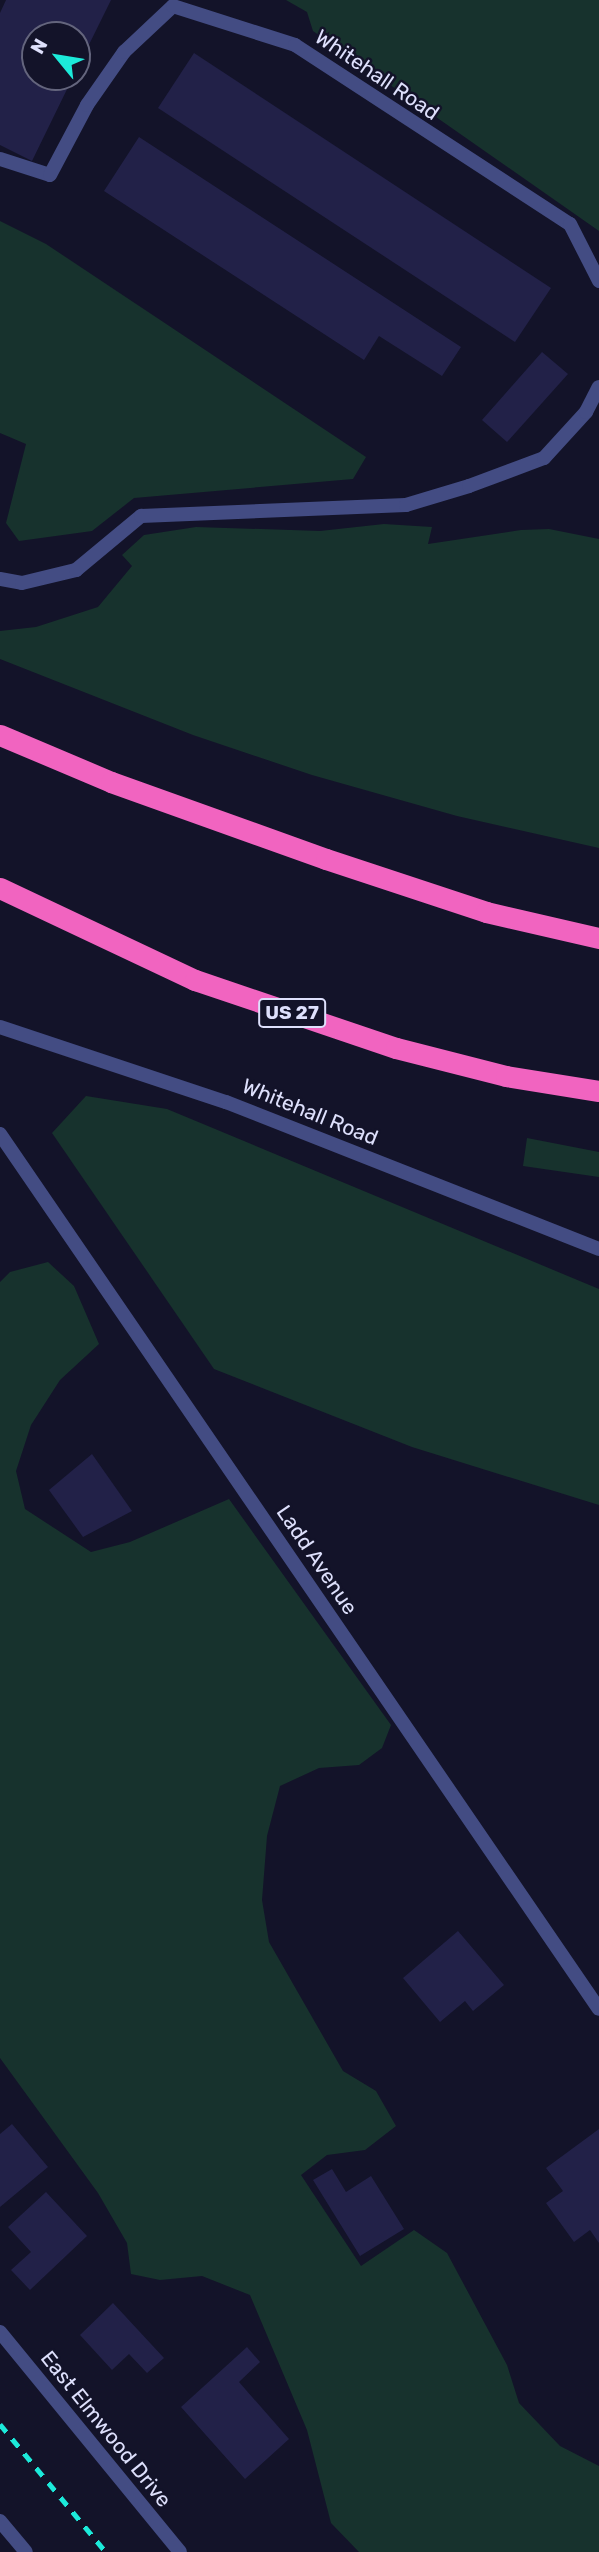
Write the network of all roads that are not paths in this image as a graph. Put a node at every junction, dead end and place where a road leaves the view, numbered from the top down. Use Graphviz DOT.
graph roads {
  1 [pos="0,159"];
  2 [pos="599,281"];
  3 [pos="599,387"];
  4 [pos="0,579"];
  5 [pos="0,735"];
  6 [pos="0,888"];
  7 [pos="599,938"];
  8 [pos="0,1027"];
  9 [pos="599,1091"];
  10 [pos="0,1134"];
  11 [pos="599,1249"];
  12 [pos="599,2009"];
  13 [pos="0,2332"];
  14 [pos="0,2521"];
  15 [pos="26,2552"];
  16 [pos="180,2552"];
  1 -- 2 [label="street, Whitehall Road"];
  3 -- 4 [label="street"];
  5 -- 7 [label="highway"];
  6 -- 9 [label="highway, US 27"];
  8 -- 11 [label="street, Whitehall Road"];
  10 -- 12 [label="street, Ladd Avenue"];
  13 -- 16 [label="street, East Elmwood Drive"];
  14 -- 15 [label="street"];
}
